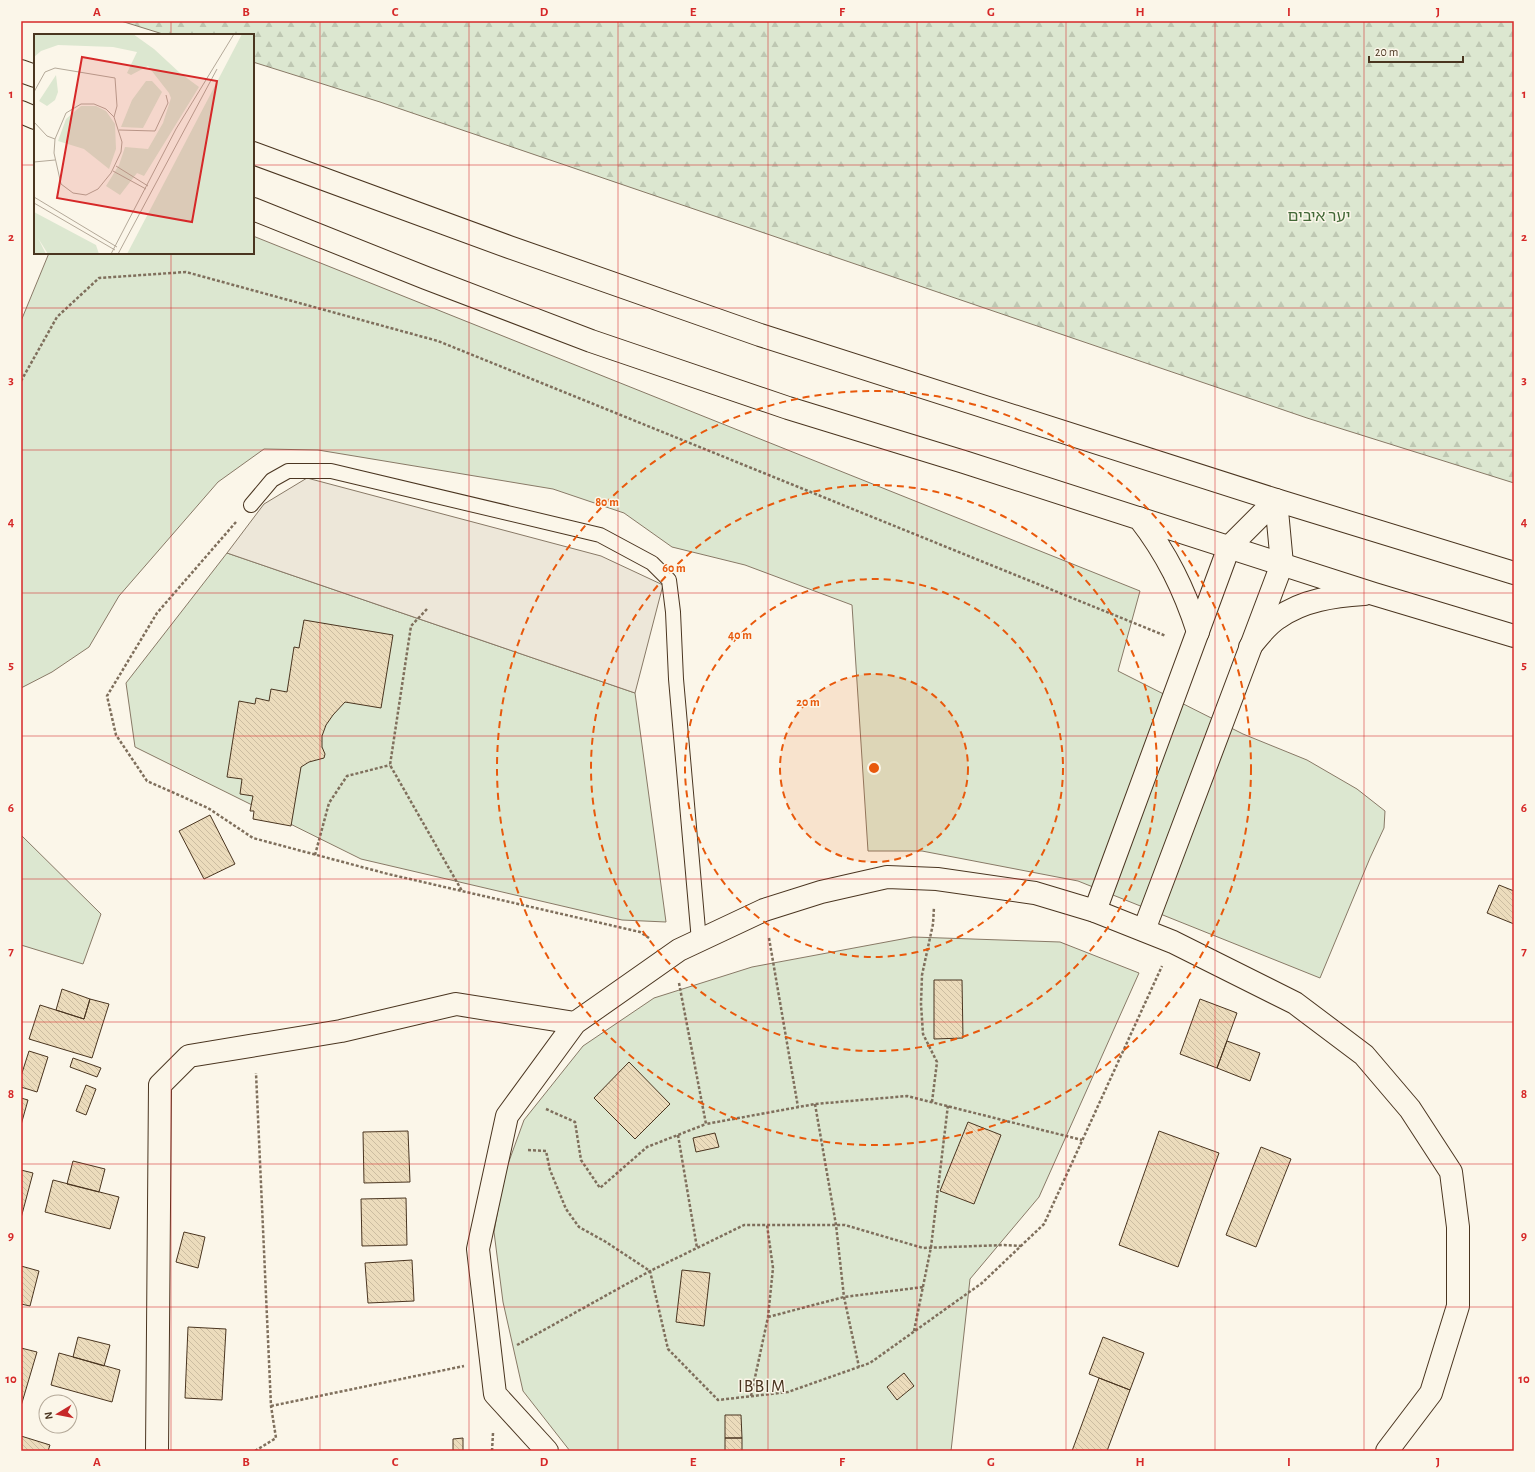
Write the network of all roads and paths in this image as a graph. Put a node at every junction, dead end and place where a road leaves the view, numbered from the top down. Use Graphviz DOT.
graph roads {
  1 [pos="21,71"];
  2 [pos="34,76"];
  3 [pos="21,112"];
  4 [pos="34,118"];
  5 [pos="254,153"];
  6 [pos="254,208"];
  7 [pos="21,381"];
  8 [pos="1276,500"];
  9 [pos="251,505"];
  10 [pos="1139,518"];
  11 [pos="1229,547"];
  12 [pos="1282,564"];
  13 [pos="1514,573"];
  14 [pos="1374,594"];
  15 [pos="427,609"];
  16 [pos="1514,636"];
  17 [pos="1195,639"];
  18 [pos="1250,647"];
  19 [pos="390,765"];
  20 [pos="315,855"];
  21 [pos="937,879"];
  22 [pos="462,891"];
  23 [pos="764,910"];
  24 [pos="1096,910"];
  25 [pos="1144,930"];
  26 [pos="699,941"];
  27 [pos="1173,942"];
  28 [pos="674,954"];
  29 [pos="575,1023"];
  30 [pos="255,1045"];
  31 [pos="520,1097"];
  32 [pos="932,1102"];
  33 [pos="815,1104"];
  34 [pos="948,1105"];
  35 [pos="798,1107"];
  36 [pos="706,1124"];
  37 [pos="678,1135"];
  38 [pos="1082,1140"];
  39 [pos="500,1148"];
  40 [pos="767,1225"];
  41 [pos="836,1226"];
  42 [pos="1021,1246"];
  43 [pos="931,1247"];
  44 [pos="697,1248"];
  45 [pos="650,1271"];
  46 [pos="923,1287"];
  47 [pos="844,1297"];
  48 [pos="768,1317"];
  49 [pos="914,1331"];
  50 [pos="491,1360"];
  51 [pos="859,1366"];
  52 [pos="752,1396"];
  53 [pos="271,1406"];
  54 [pos="157,1451"];
  55 [pos="255,1451"];
  56 [pos="547,1451"];
  57 [pos="1387,1451"];
  1 -- 2 [label="main road"];
  3 -- 4 [label="main road"];
  5 -- 8 [label="main road"];
  6 -- 10 [label="main road"];
  7 -- 17 [label="path"];
  8 -- 11 [label="main road"];
  8 -- 12 [label="main road"];
  8 -- 13 [label="main road"];
  9 -- 20 [label="path"];
  9 -- 26 [label="lane"];
  10 -- 11 [label="main road"];
  10 -- 17 [label="main road"];
  11 -- 12 [label="main road"];
  11 -- 17 [label="main road"];
  12 -- 14 [label="main road"];
  12 -- 18 [label="main road"];
  14 -- 16 [label="main road"];
  14 -- 18 [label="main road"];
  15 -- 19 [label="path"];
  17 -- 24 [label="main road"];
  18 -- 25 [label="main road"];
  19 -- 20 [label="path"];
  19 -- 22 [label="path"];
  20 -- 22 [label="path"];
  21 -- 23 [label="main road"];
  21 -- 24 [label="main road"];
  21 -- 32 [label="path"];
  22 -- 28 [label="path"];
  23 -- 26 [label="main road"];
  23 -- 35 [label="path"];
  24 -- 25 [label="main road"];
  25 -- 27 [label="main road"];
  26 -- 28 [label="main road"];
  27 -- 38 [label="path"];
  27 -- 57 [label="main road"];
  28 -- 29 [label="main road"];
  28 -- 36 [label="path"];
  29 -- 30 [label="main road"];
  29 -- 31 [label="main road"];
  30 -- 53 [label="path"];
  30 -- 54 [label="main road"];
  31 -- 37 [label="path"];
  31 -- 39 [label="main road"];
  32 -- 33 [label="path"];
  32 -- 34 [label="path"];
  33 -- 35 [label="path"];
  33 -- 41 [label="path"];
  34 -- 38 [label="path"];
  34 -- 43 [label="path"];
  35 -- 36 [label="path"];
  36 -- 37 [label="path"];
  37 -- 44 [label="path"];
  38 -- 42 [label="path"];
  39 -- 45 [label="path"];
  39 -- 50 [label="main road"];
  40 -- 41 [label="path"];
  40 -- 44 [label="path"];
  40 -- 48 [label="path"];
  41 -- 43 [label="path"];
  41 -- 47 [label="path"];
  42 -- 43 [label="path"];
  42 -- 49 [label="path"];
  43 -- 46 [label="path"];
  44 -- 45 [label="path"];
  45 -- 50 [label="path"];
  45 -- 52 [label="path"];
  46 -- 47 [label="path"];
  46 -- 49 [label="path"];
  47 -- 48 [label="path"];
  47 -- 51 [label="path"];
  48 -- 52 [label="path"];
  49 -- 51 [label="path"];
  50 -- 53 [label="path"];
  50 -- 56 [label="main road"];
  51 -- 52 [label="path"];
  53 -- 55 [label="path"];
}
